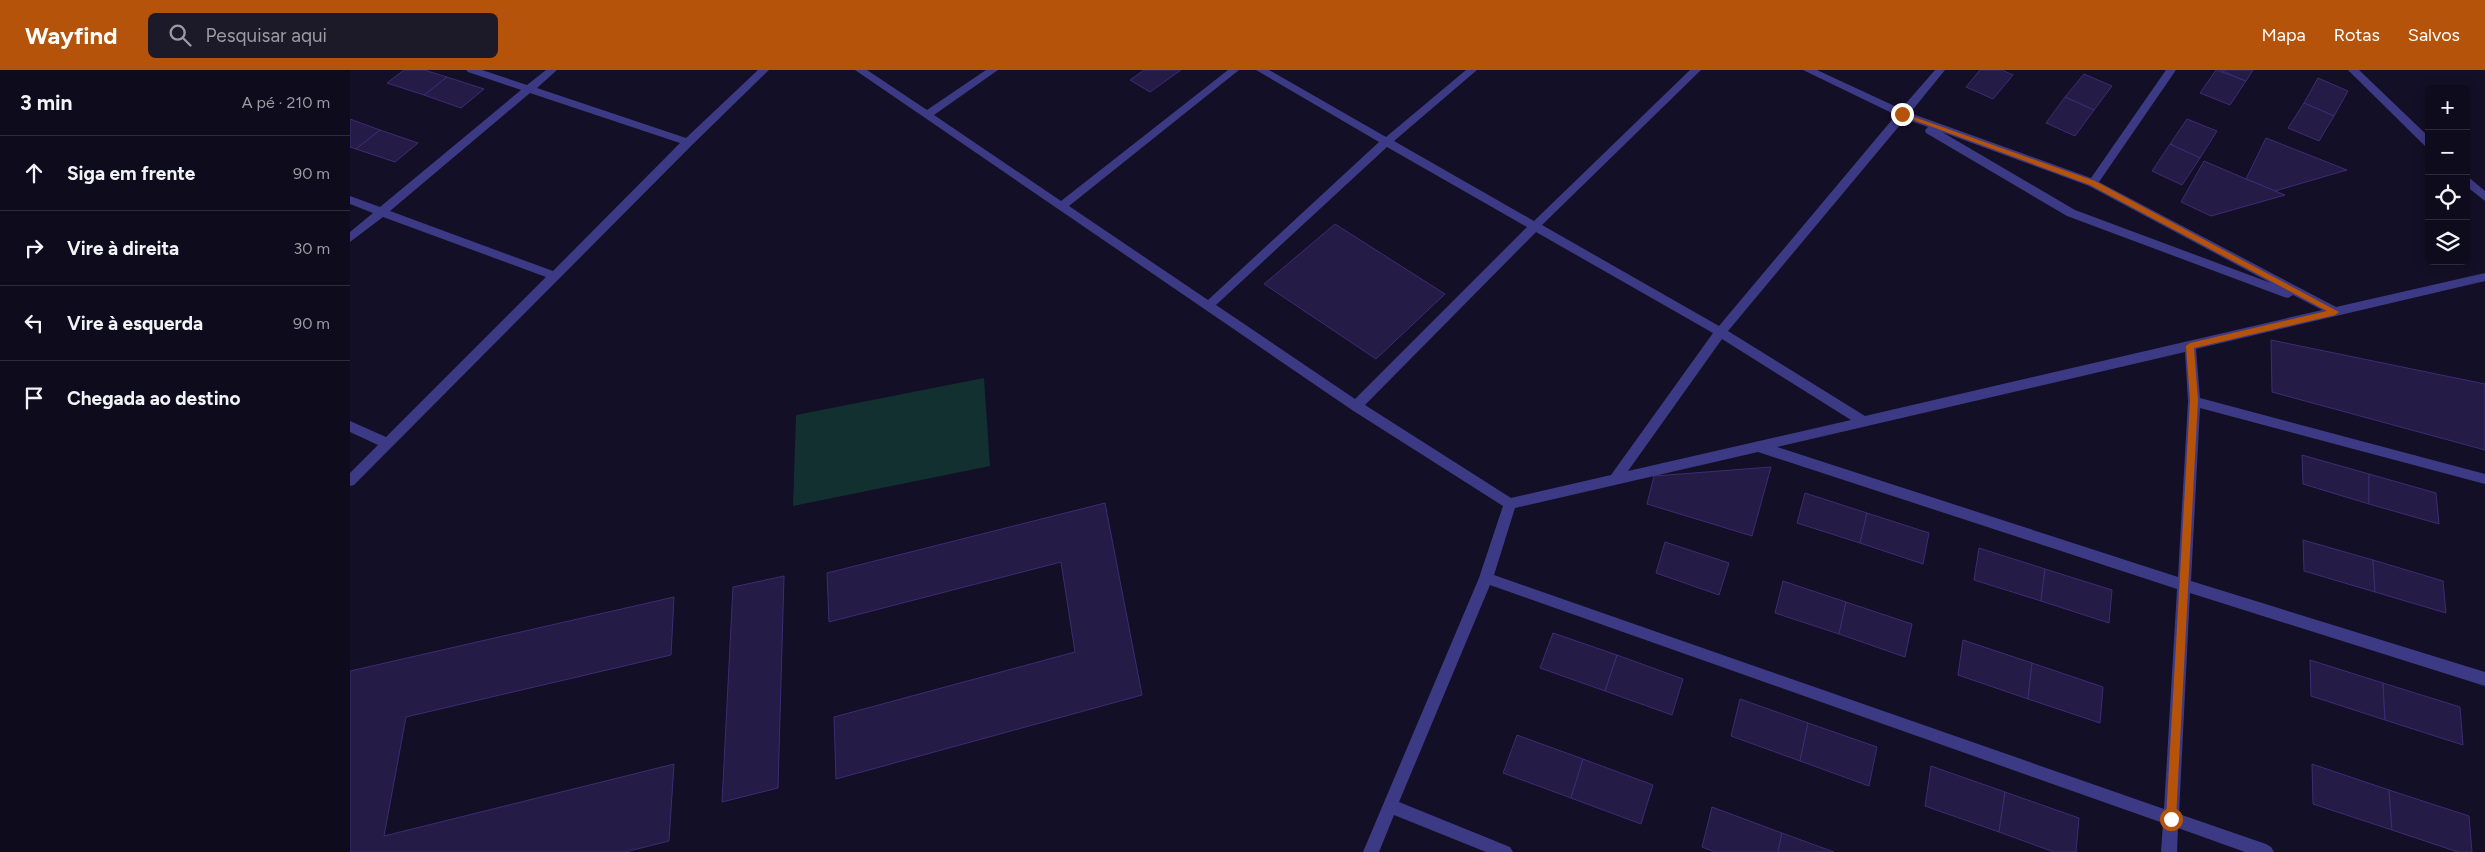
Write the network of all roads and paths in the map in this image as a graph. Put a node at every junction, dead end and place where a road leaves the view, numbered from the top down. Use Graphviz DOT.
graph roads {
  1 [pos="471,70"];
  2 [pos="552,70"];
  3 [pos="764,70"];
  4 [pos="860,70"];
  5 [pos="993,70"];
  6 [pos="1234,70"];
  7 [pos="1261,70"];
  8 [pos="1472,70"];
  9 [pos="1696,70"];
  10 [pos="1808,70"];
  11 [pos="1940,70"];
  12 [pos="2171,70"];
  13 [pos="2353,70"];
  14 [pos="529,89"];
  15 [pos="1902,114"];
  16 [pos="927,115"];
  17 [pos="2425,139"];
  18 [pos="688,142"];
  19 [pos="1386,142"];
  20 [pos="2092,183"];
  21 [pos="2470,183"];
  22 [pos="2485,197"];
  23 [pos="350,200"];
  24 [pos="1061,206"];
  25 [pos="382,211"];
  26 [pos="1535,226"];
  27 [pos="350,238"];
  28 [pos="554,276"];
  29 [pos="2485,277"];
  30 [pos="1208,306"];
  31 [pos="2335,312"];
  32 [pos="1720,332"];
  33 [pos="2190,346"];
  34 [pos="2194,400"];
  35 [pos="1356,406"];
  36 [pos="1863,421"];
  37 [pos="350,426"];
  38 [pos="387,443"];
  39 [pos="1756,446"];
  40 [pos="1615,479"];
  41 [pos="2485,480"];
  42 [pos="350,481"];
  43 [pos="1510,504"];
  44 [pos="1486,578"];
  45 [pos="2184,584"];
  46 [pos="2485,679"];
  47 [pos="1391,806"];
  48 [pos="2171,819"];
  49 [pos="1371,852"];
  50 [pos="1505,852"];
  51 [pos="2169,852"];
  52 [pos="2266,852"];
  1 -- 14 [label="street"];
  2 -- 14 [label="street"];
  3 -- 18 [label="street"];
  4 -- 16 [label="street"];
  5 -- 16 [label="street"];
  6 -- 24 [label="street"];
  7 -- 19 [label="street"];
  8 -- 19 [label="street"];
  9 -- 26 [label="street"];
  10 -- 15 [label="street"];
  11 -- 15 [label="street"];
  12 -- 20 [label="street"];
  13 -- 17 [label="street"];
  14 -- 18 [label="street"];
  14 -- 25 [label="street"];
  15 -- 20 [label="street"];
  15 -- 31 [label="street"];
  15 -- 32 [label="street"];
  16 -- 24 [label="street"];
  18 -- 28 [label="street"];
  19 -- 26 [label="street"];
  19 -- 30 [label="street"];
  20 -- 31 [label="street"];
  21 -- 22 [label="street"];
  23 -- 25 [label="street"];
  24 -- 30 [label="street"];
  25 -- 27 [label="street"];
  25 -- 28 [label="street"];
  26 -- 32 [label="street"];
  26 -- 35 [label="street"];
  28 -- 38 [label="street"];
  29 -- 31 [label="street"];
  30 -- 35 [label="street"];
  31 -- 33 [label="street"];
  32 -- 36 [label="street"];
  32 -- 40 [label="street"];
  33 -- 34 [label="street"];
  33 -- 36 [label="street"];
  34 -- 41 [label="street"];
  34 -- 45 [label="street"];
  35 -- 43 [label="street"];
  36 -- 39 [label="street"];
  37 -- 38 [label="street"];
  38 -- 42 [label="street"];
  39 -- 40 [label="street"];
  39 -- 45 [label="street"];
  40 -- 43 [label="street"];
  43 -- 44 [label="street"];
  44 -- 47 [label="street"];
  44 -- 48 [label="street"];
  45 -- 46 [label="street"];
  45 -- 48 [label="street"];
  47 -- 49 [label="street"];
  47 -- 50 [label="street"];
  48 -- 51 [label="street"];
  48 -- 52 [label="street"];
}
